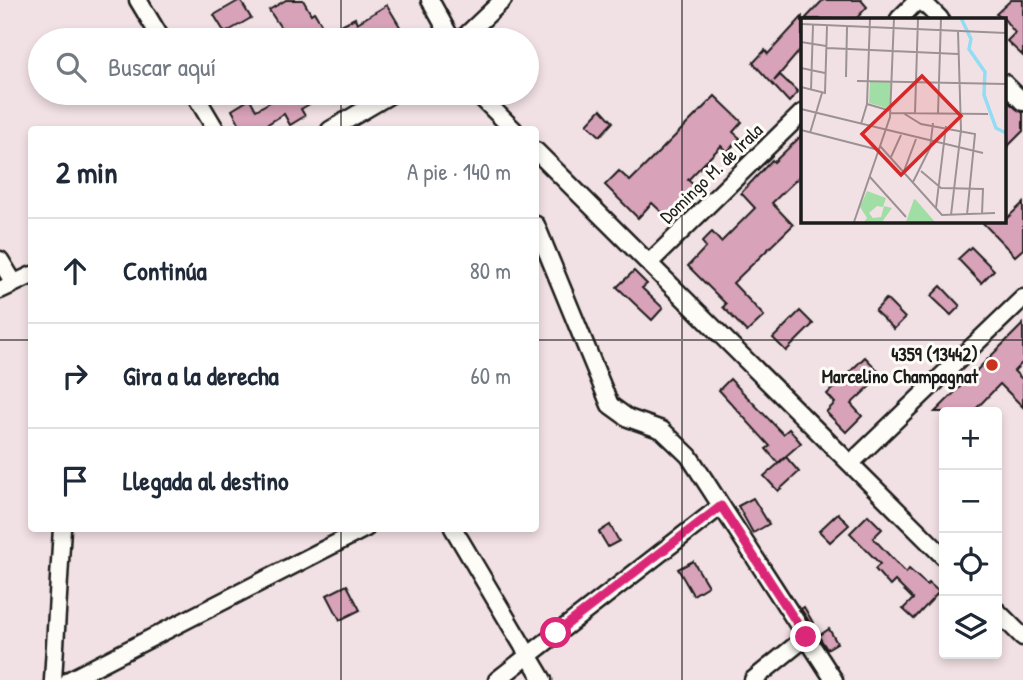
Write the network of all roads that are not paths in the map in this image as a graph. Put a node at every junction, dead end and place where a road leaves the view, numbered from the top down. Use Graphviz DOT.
graph roads {
  1 [pos="138,0"];
  2 [pos="430,0"];
  3 [pos="503,0"];
  4 [pos="920,0"];
  5 [pos="900,18"];
  6 [pos="939,18"];
  7 [pos="155,28"];
  8 [pos="445,28"];
  9 [pos="474,28"];
  10 [pos="1006,85"];
  11 [pos="1023,102"];
  12 [pos="201,105"];
  13 [pos="373,105"];
  14 [pos="489,105"];
  15 [pos="801,115"];
  16 [pos="214,126"];
  17 [pos="337,126"];
  18 [pos="510,126"];
  19 [pos="539,159"];
  20 [pos="539,232"];
  21 [pos="0,260"];
  22 [pos="649,263"];
  23 [pos="28,277"];
  24 [pos="7,287"];
  25 [pos="1023,298"];
  26 [pos="851,463"];
  27 [pos="721,506"];
  28 [pos="62,532"];
  29 [pos="358,532"];
  30 [pos="455,532"];
  31 [pos="939,552"];
  32 [pos="1002,616"];
  33 [pos="806,637"];
  34 [pos="1023,637"];
  35 [pos="529,656"];
  36 [pos="53,680"];
  37 [pos="69,680"];
  38 [pos="497,680"];
  39 [pos="543,680"];
  40 [pos="753,680"];
  41 [pos="834,680"];
  1 -- 7 [label="street"];
  2 -- 8 [label="street"];
  3 -- 9 [label="street"];
  4 -- 5 [label="street"];
  4 -- 6 [label="street"];
  10 -- 11 [label="street"];
  12 -- 16 [label="street"];
  13 -- 17 [label="street"];
  14 -- 18 [label="street"];
  15 -- 22 [label="street, Domingo M. de Irala"];
  19 -- 22 [label="street"];
  20 -- 27 [label="street"];
  21 -- 24 [label="street"];
  22 -- 26 [label="street"];
  23 -- 24 [label="street"];
  25 -- 26 [label="street"];
  26 -- 31 [label="street"];
  27 -- 33 [label="street"];
  27 -- 35 [label="street"];
  28 -- 36 [label="street"];
  29 -- 37 [label="street"];
  30 -- 35 [label="street"];
  32 -- 34 [label="street"];
  33 -- 40 [label="street"];
  33 -- 41 [label="street"];
  35 -- 38 [label="street"];
  35 -- 39 [label="street"];
}
